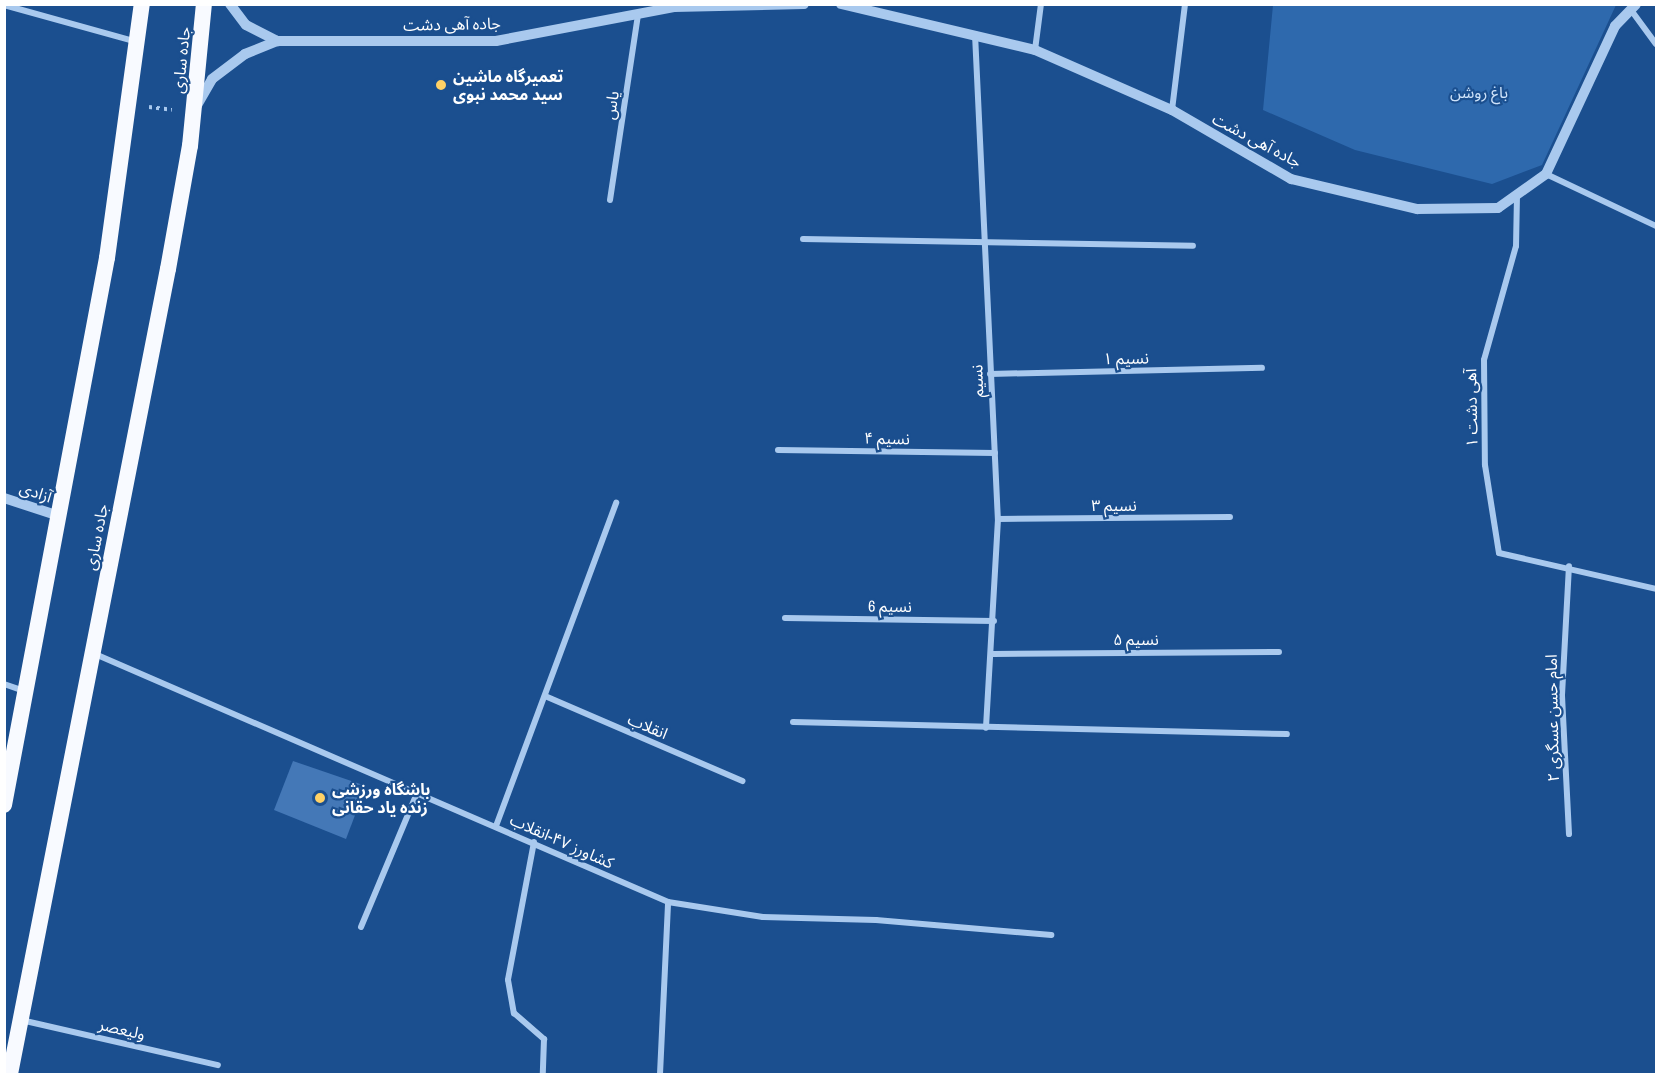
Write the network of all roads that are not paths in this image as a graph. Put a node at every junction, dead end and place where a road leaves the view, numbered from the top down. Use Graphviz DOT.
graph roads {
  1 [pos="142,4"];
  2 [pos="204,4"];
  3 [pos="230,4"];
  4 [pos="804,4"];
  5 [pos="841,4"];
  6 [pos="1041,4"];
  7 [pos="1185,4"];
  8 [pos="4,5"];
  9 [pos="706,6"];
  10 [pos="1633,7"];
  11 [pos="638,14"];
  12 [pos="975,33"];
  13 [pos="278,41"];
  14 [pos="140,43"];
  15 [pos="1656,44"];
  16 [pos="1035,50"];
  17 [pos="1172,111"];
  18 [pos="193,112"];
  19 [pos="1546,174"];
  20 [pos="1517,195"];
  21 [pos="610,200"];
  22 [pos="1656,226"];
  23 [pos="803,239"];
  24 [pos="988,244"];
  25 [pos="1193,246"];
  26 [pos="1262,368"];
  27 [pos="990,374"];
  28 [pos="778,450"];
  29 [pos="995,453"];
  30 [pos="4,498"];
  31 [pos="616,503"];
  32 [pos="59,516"];
  33 [pos="1230,517"];
  34 [pos="998,519"];
  35 [pos="1569,566"];
  36 [pos="1656,589"];
  37 [pos="785,618"];
  38 [pos="994,621"];
  39 [pos="1279,652"];
  40 [pos="91,653"];
  41 [pos="993,654"];
  42 [pos="4,684"];
  43 [pos="26,692"];
  44 [pos="545,696"];
  45 [pos="793,722"];
  46 [pos="986,728"];
  47 [pos="1287,734"];
  48 [pos="742,781"];
  49 [pos="417,793"];
  50 [pos="4,805"];
  51 [pos="496,826"];
  52 [pos="1569,834"];
  53 [pos="534,842"];
  54 [pos="668,902"];
  55 [pos="361,927"];
  56 [pos="1052,935"];
  57 [pos="20,1020"];
  58 [pos="218,1065"];
  59 [pos="10,1074"];
  60 [pos="543,1074"];
  61 [pos="660,1074"];
  1 -- 14 [label="highway"];
  2 -- 18 [label="highway, جاده ساری"];
  3 -- 13 [label="street"];
  4 -- 9 [label="street, جاده آهی دشت"];
  5 -- 12 [label="street, جاده آهی دشت"];
  6 -- 16 [label="street"];
  7 -- 17 [label="street"];
  8 -- 14 [label="street"];
  9 -- 11 [label="street, جاده آهی دشت"];
  10 -- 15 [label="street"];
  10 -- 19 [label="street, جاده آهی دشت"];
  11 -- 13 [label="street, جاده آهی دشت"];
  11 -- 21 [label="street, یاس"];
  12 -- 16 [label="street, جاده آهی دشت"];
  12 -- 24 [label="street, نسیم"];
  13 -- 18 [label="street"];
  14 -- 32 [label="highway"];
  16 -- 17 [label="street, جاده آهی دشت"];
  17 -- 20 [label="street, جاده آهی دشت"];
  18 -- 40 [label="highway, جاده ساری"];
  19 -- 20 [label="street, جاده آهی دشت"];
  19 -- 22 [label="street"];
  20 -- 35 [label="street, آهی دشت ۱"];
  23 -- 24 [label="street"];
  24 -- 25 [label="street"];
  24 -- 27 [label="street, نسیم"];
  26 -- 27 [label="street, نسیم ۱"];
  27 -- 29 [label="street, نسیم"];
  28 -- 29 [label="street, نسیم ۴"];
  29 -- 34 [label="street, نسیم"];
  30 -- 32 [label="street, آزادی"];
  31 -- 44 [label="street"];
  32 -- 43 [label="highway"];
  33 -- 34 [label="street, نسیم ۳"];
  34 -- 38 [label="street, نسیم"];
  35 -- 36 [label="street"];
  35 -- 52 [label="street, امام حسن عسگری ۲"];
  37 -- 38 [label="street, نسیم 6"];
  38 -- 41 [label="street, نسیم"];
  39 -- 41 [label="street, نسیم ۵"];
  40 -- 49 [label="street, کشاورز ۴۷-انقلاب"];
  40 -- 57 [label="highway, جاده ساری"];
  41 -- 46 [label="street, نسیم"];
  42 -- 43 [label="street"];
  43 -- 50 [label="highway"];
  44 -- 48 [label="street, انقلاب"];
  44 -- 51 [label="street"];
  45 -- 46 [label="street"];
  46 -- 47 [label="street"];
  49 -- 51 [label="street, کشاورز ۴۷-انقلاب"];
  49 -- 55 [label="street"];
  51 -- 53 [label="street, کشاورز ۴۷-انقلاب"];
  53 -- 54 [label="street, کشاورز ۴۷-انقلاب"];
  53 -- 60 [label="street"];
  54 -- 56 [label="street, کشاورز ۴۷-انقلاب"];
  54 -- 61 [label="street"];
  57 -- 58 [label="street, ولیعصر"];
  57 -- 59 [label="highway, جاده ساری"];
}
